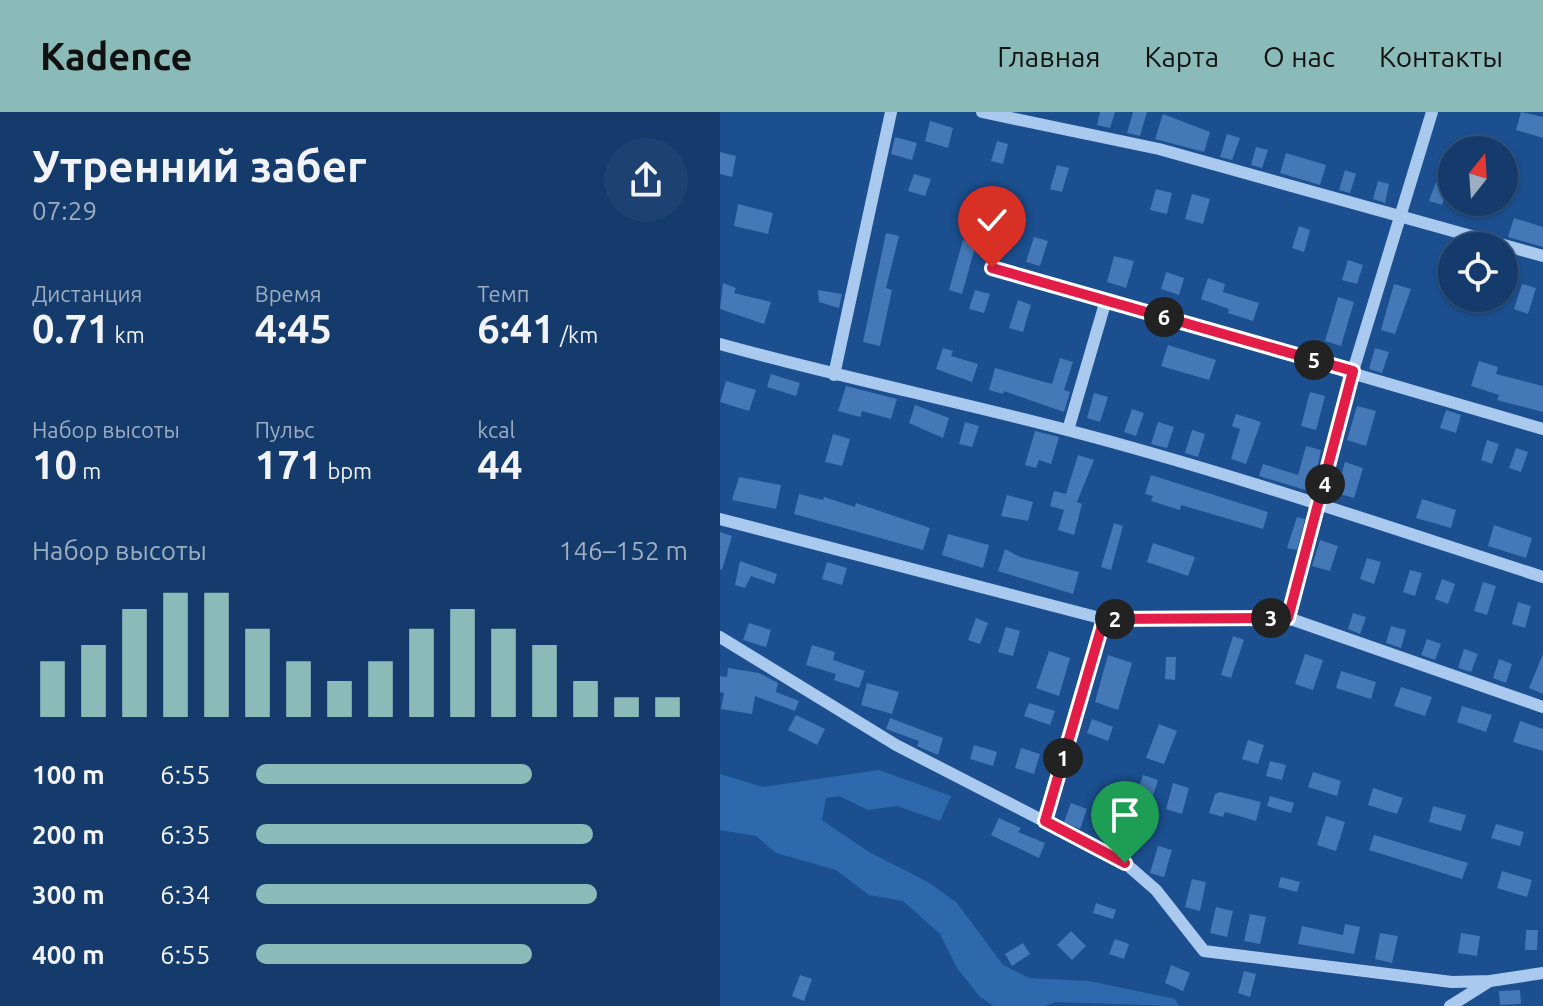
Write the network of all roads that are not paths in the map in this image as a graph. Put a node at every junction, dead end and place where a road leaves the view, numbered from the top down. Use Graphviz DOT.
graph roads {
  1 [pos="891,112"];
  2 [pos="982,112"];
  3 [pos="1432,112"];
  4 [pos="1400,215"];
  5 [pos="1543,256"];
  6 [pos="992,268"];
  7 [pos="1106,300"];
  8 [pos="720,344"];
  9 [pos="1353,371"];
  10 [pos="834,375"];
  11 [pos="1543,429"];
  12 [pos="1068,430"];
  13 [pos="1320,504"];
  14 [pos="720,519"];
  15 [pos="1543,577"];
  16 [pos="1288,618"];
  17 [pos="1104,619"];
  18 [pos="720,637"];
  19 [pos="1543,707"];
  20 [pos="1045,821"];
  21 [pos="1543,973"];
  22 [pos="1490,981"];
  23 [pos="1450,1006"];
  1 -- 10 [label="street"];
  2 -- 4 [label="street"];
  3 -- 4 [label="street"];
  4 -- 5 [label="street"];
  4 -- 9 [label="street"];
  6 -- 7 [label="street"];
  7 -- 9 [label="street"];
  7 -- 12 [label="street"];
  8 -- 10 [label="street"];
  9 -- 11 [label="street"];
  9 -- 13 [label="street"];
  10 -- 12 [label="street"];
  12 -- 13 [label="street"];
  13 -- 15 [label="street"];
  13 -- 16 [label="street"];
  14 -- 17 [label="street"];
  16 -- 17 [label="street"];
  16 -- 19 [label="street"];
  17 -- 20 [label="street"];
  18 -- 20 [label="street"];
  20 -- 22 [label="street"];
  21 -- 22 [label="street"];
  22 -- 23 [label="street"];
}
